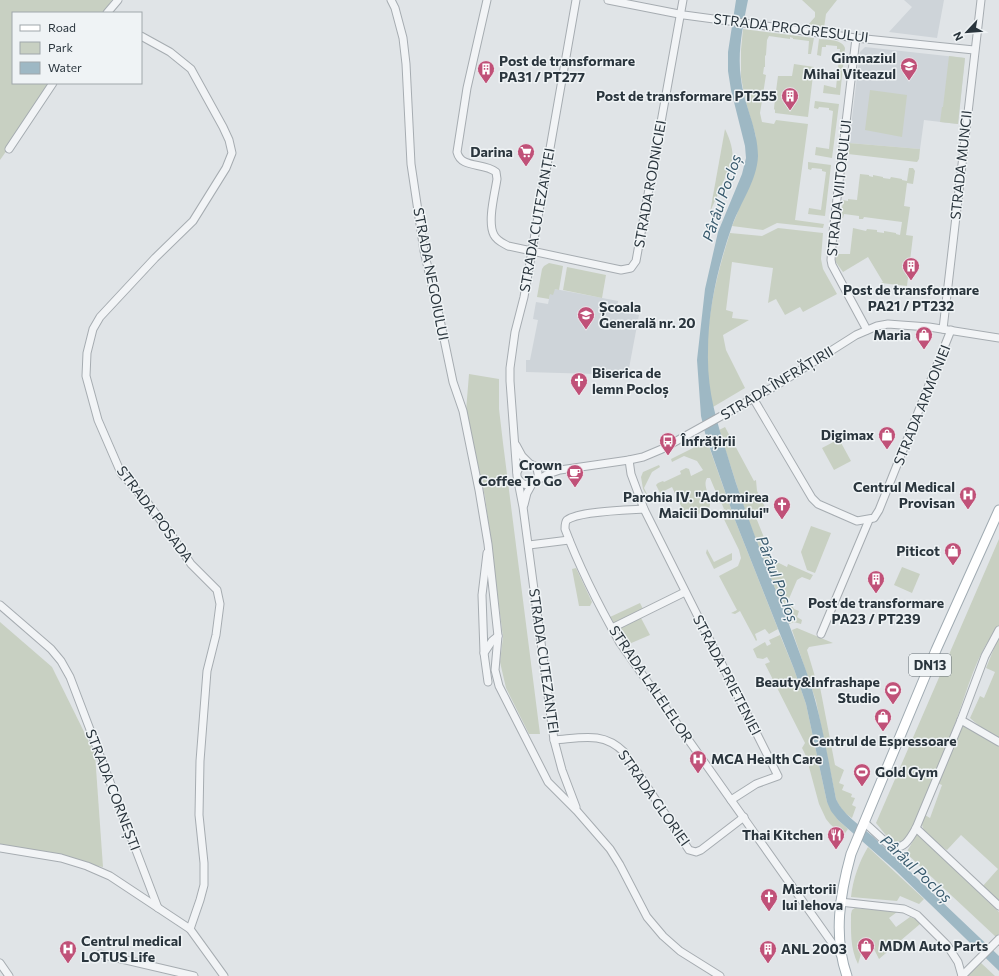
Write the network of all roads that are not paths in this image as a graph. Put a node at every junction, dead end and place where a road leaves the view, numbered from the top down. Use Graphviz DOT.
graph roads {
  1 [pos="118,0"];
  2 [pos="391,0"];
  3 [pos="487,0"];
  4 [pos="576,0"];
  5 [pos="608,0"];
  6 [pos="683,0"];
  7 [pos="981,0"];
  8 [pos="108,12"];
  9 [pos="681,14"];
  10 [pos="142,37"];
  11 [pos="856,38"];
  12 [pos="974,50"];
  13 [pos="52,84"];
  14 [pos="9,149"];
  15 [pos="532,251"];
  16 [pos="943,329"];
  17 [pos="868,330"];
  18 [pos="951,330"];
  19 [pos="999,338"];
  20 [pos="753,398"];
  21 [pos="514,441"];
  22 [pos="629,460"];
  23 [pos="533,466"];
  24 [pos="560,470"];
  25 [pos="518,476"];
  26 [pos="535,482"];
  27 [pos="523,507"];
  28 [pos="644,509"];
  29 [pos="999,510"];
  30 [pos="869,520"];
  31 [pos="570,540"];
  32 [pos="488,545"];
  33 [pos="529,545"];
  34 [pos="685,592"];
  35 [pos="0,605"];
  36 [pos="612,628"];
  37 [pos="999,630"];
  38 [pos="821,634"];
  39 [pos="498,636"];
  40 [pos="484,652"];
  41 [pos="488,682"];
  42 [pos="962,720"];
  43 [pos="554,740"];
  44 [pos="999,742"];
  45 [pos="731,800"];
  46 [pos="577,811"];
  47 [pos="744,817"];
  48 [pos="864,822"];
  49 [pos="916,828"];
  50 [pos="0,848"];
  51 [pos="840,902"];
  52 [pos="999,906"];
  53 [pos="158,908"];
  54 [pos="190,928"];
  55 [pos="999,939"];
  56 [pos="100,954"];
  57 [pos="842,958"];
  58 [pos="0,963"];
  59 [pos="9,976"];
  60 [pos="194,976"];
  61 [pos="224,976"];
  62 [pos="720,976"];
  63 [pos="847,976"];
  64 [pos="962,976"];
  1 -- 8 [label="street"];
  2 -- 32 [label="street, STRADA NEGOIULUI"];
  3 -- 15 [label="street, STRADA RODNICIEI"];
  4 -- 15 [label="street, STRADA CUTEZANȚEI"];
  5 -- 9 [label="street, STRADA PROGRESULUI"];
  6 -- 9 [label="street, STRADA RODNICIEI"];
  7 -- 12 [label="street, STRADA MUNCII"];
  9 -- 11 [label="street, STRADA PROGRESULUI"];
  9 -- 15 [label="street, STRADA RODNICIEI"];
  10 -- 54 [label="street, STRADA POSADA"];
  11 -- 12 [label="street, STRADA PROGRESULUI"];
  11 -- 17 [label="street, STRADA VIITORULUI"];
  12 -- 16 [label="street, STRADA MUNCII"];
  13 -- 14 [label="street"];
  15 -- 21 [label="street, STRADA CUTEZANȚEI"];
  16 -- 17 [label="street, STRADA ÎNFRĂȚIRII"];
  16 -- 18 [label="street, STRADA ÎNFRĂȚIRII"];
  17 -- 20 [label="street, STRADA ÎNFRĂȚIRII"];
  18 -- 19 [label="street, STRADA ÎNFRĂȚIRII"];
  18 -- 30 [label="street, STRADA ARMONIEI"];
  20 -- 22 [label="street, STRADA ÎNFRĂȚIRII"];
  20 -- 30 [label="street"];
  21 -- 23 [label="street, STRADA CUTEZANȚEI"];
  21 -- 25 [label="street, STRADA CUTEZANȚEI"];
  21 -- 33 [label="street"];
  22 -- 24 [label="street, STRADA ÎNFRĂȚIRII"];
  22 -- 28 [label="street, STRADA PRIETENIEI"];
  23 -- 24 [label="street, STRADA ÎNFRĂȚIRII"];
  23 -- 25 [label="street"];
  23 -- 26 [label="street"];
  24 -- 26 [label="street, STRADA ÎNFRĂȚIRII"];
  25 -- 26 [label="street"];
  25 -- 27 [label="street, STRADA CUTEZANȚEI"];
  26 -- 27 [label="street, STRADA CUTEZANȚEI"];
  27 -- 33 [label="street, STRADA CUTEZANȚEI"];
  28 -- 31 [label="street, STRADA LALELELOR"];
  28 -- 34 [label="street, STRADA PRIETENIEI"];
  29 -- 48 [label="main road, DN13"];
  30 -- 38 [label="street, STRADA ARMONIEI"];
  31 -- 33 [label="street"];
  31 -- 36 [label="street, STRADA LALELELOR"];
  32 -- 39 [label="street, STRADA NEGOIULUI"];
  32 -- 40 [label="street, STRADA NEGOIULUI"];
  33 -- 43 [label="street, STRADA CUTEZANȚEI"];
  34 -- 36 [label="street"];
  34 -- 45 [label="street, STRADA PRIETENIEI"];
  35 -- 53 [label="street, STRADA CORNEȘTI"];
  36 -- 45 [label="street, STRADA LALELELOR"];
  37 -- 42 [label="street"];
  39 -- 40 [label="street"];
  39 -- 46 [label="street, STRADA NEGOIULUI"];
  40 -- 41 [label="street, STRADA NEGOIULUI"];
  42 -- 44 [label="street"];
  42 -- 49 [label="street"];
  43 -- 46 [label="street, STRADA CUTEZANȚEI"];
  43 -- 47 [label="street, STRADA GLORIEI"];
  45 -- 47 [label="street, STRADA LALELELOR"];
  46 -- 62 [label="street, STRADA NEGOIULUI"];
  47 -- 57 [label="street, STRADA LALELELOR"];
  48 -- 49 [label="street"];
  48 -- 51 [label="main road, DN13"];
  49 -- 52 [label="street"];
  50 -- 53 [label="street"];
  51 -- 57 [label="main road, DN13"];
  51 -- 64 [label="street"];
  53 -- 54 [label="street"];
  54 -- 61 [label="street"];
  55 -- 64 [label="street"];
  56 -- 60 [label="street"];
  57 -- 63 [label="main road, DN13"];
  58 -- 59 [label="street"];
}
